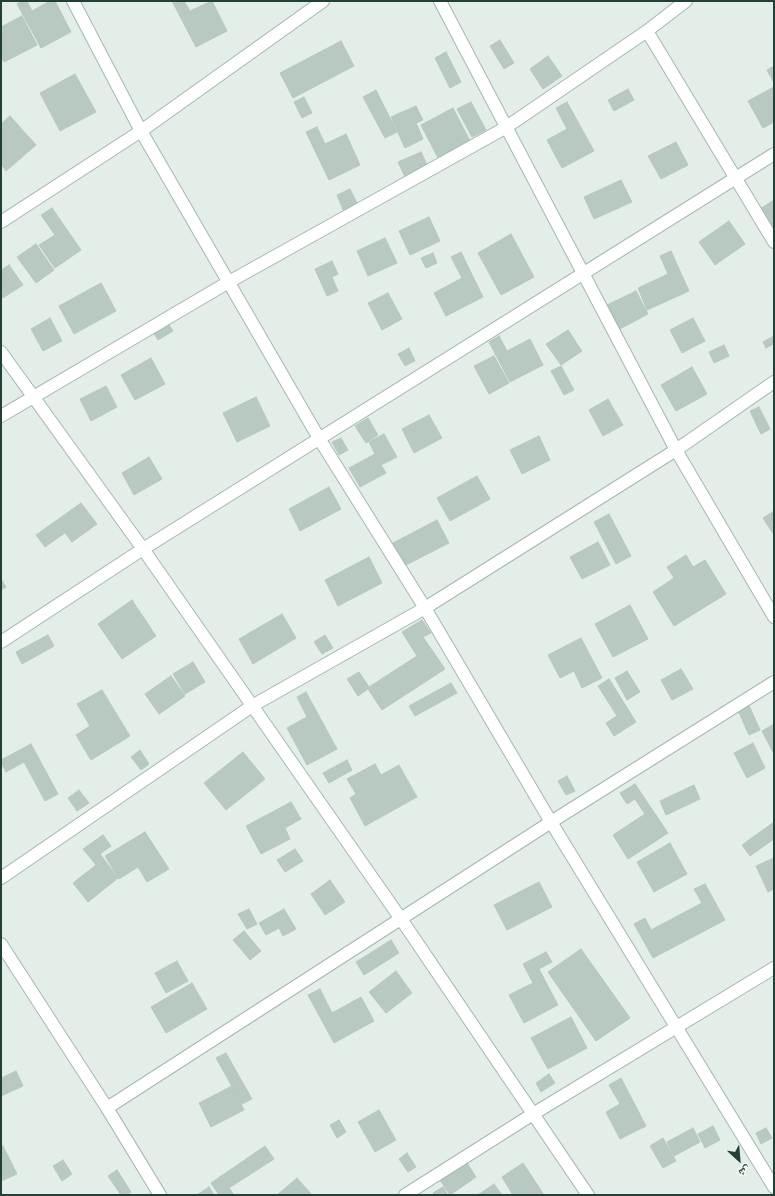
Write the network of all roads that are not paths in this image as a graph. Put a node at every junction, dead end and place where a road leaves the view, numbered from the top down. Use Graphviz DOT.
graph roads {
  1 [pos="73,1"];
  2 [pos="323,1"];
  3 [pos="440,1"];
  4 [pos="686,1"];
  5 [pos="647,31"];
  6 [pos="505,128"];
  7 [pos="140,131"];
  8 [pos="774,154"];
  9 [pos="736,178"];
  10 [pos="1,222"];
  11 [pos="774,242"];
  12 [pos="582,273"];
  13 [pos="227,283"];
  14 [pos="1,352"];
  15 [pos="774,382"];
  16 [pos="33,397"];
  17 [pos="1,416"];
  18 [pos="320,440"];
  19 [pos="676,450"];
  20 [pos="144,549"];
  21 [pos="425,608"];
  22 [pos="774,617"];
  23 [pos="1,642"];
  24 [pos="774,682"];
  25 [pos="252,706"];
  26 [pos="550,822"];
  27 [pos="1,878"];
  28 [pos="401,919"];
  29 [pos="1,944"];
  30 [pos="774,968"];
  31 [pos="676,1029"];
  32 [pos="107,1108"];
  33 [pos="533,1114"];
  34 [pos="774,1186"];
  35 [pos="160,1195"];
  36 [pos="406,1195"];
  37 [pos="588,1195"];
  1 -- 7 [label="street"];
  2 -- 7 [label="street"];
  3 -- 6 [label="street"];
  4 -- 5 [label="street"];
  5 -- 6 [label="street"];
  5 -- 9 [label="street"];
  6 -- 12 [label="street"];
  6 -- 13 [label="street"];
  7 -- 10 [label="street"];
  7 -- 13 [label="street"];
  8 -- 9 [label="street"];
  9 -- 11 [label="street"];
  9 -- 12 [label="street"];
  12 -- 18 [label="street"];
  12 -- 19 [label="street"];
  13 -- 16 [label="street"];
  13 -- 18 [label="street"];
  14 -- 16 [label="street"];
  15 -- 19 [label="street"];
  16 -- 17 [label="street"];
  16 -- 20 [label="street"];
  18 -- 20 [label="street"];
  18 -- 21 [label="street"];
  19 -- 21 [label="street"];
  19 -- 22 [label="street"];
  20 -- 23 [label="street"];
  20 -- 25 [label="street"];
  21 -- 25 [label="street"];
  21 -- 26 [label="street"];
  24 -- 26 [label="street"];
  25 -- 27 [label="street"];
  25 -- 28 [label="street"];
  26 -- 28 [label="street"];
  26 -- 31 [label="street"];
  28 -- 32 [label="street"];
  28 -- 33 [label="street"];
  29 -- 32 [label="street"];
  30 -- 31 [label="street"];
  31 -- 33 [label="street"];
  31 -- 34 [label="street"];
  32 -- 35 [label="street"];
  33 -- 36 [label="street"];
  33 -- 37 [label="street"];
}
